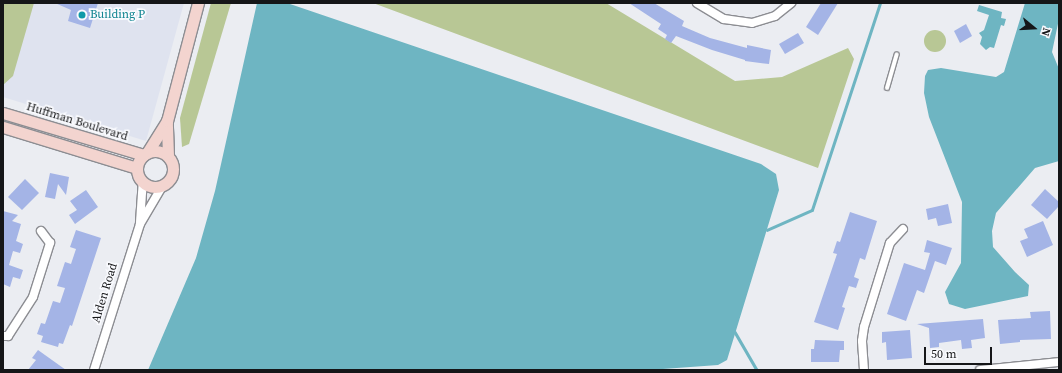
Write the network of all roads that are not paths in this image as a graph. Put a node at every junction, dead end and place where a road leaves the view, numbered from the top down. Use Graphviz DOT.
graph roads {
  1 [pos="198,3"];
  2 [pos="697,3"];
  3 [pos="791,3"];
  4 [pos="897,54"];
  5 [pos="887,88"];
  6 [pos="3,114"];
  7 [pos="167,121"];
  8 [pos="3,127"];
  9 [pos="145,154"];
  10 [pos="168,156"];
  11 [pos="137,168"];
  12 [pos="144,183"];
  13 [pos="163,185"];
  14 [pos="140,224"];
  15 [pos="903,228"];
  16 [pos="41,231"];
  17 [pos="5,336"];
  18 [pos="1059,362"];
  19 [pos="94,370"];
  20 [pos="864,370"];
  21 [pos="980,370"];
  1 -- 7 [label="street"];
  2 -- 3 [label="street"];
  4 -- 5 [label="lane"];
  6 -- 9 [label="street, Huffman Boulevard"];
  7 -- 9 [label="street"];
  7 -- 10 [label="street"];
  8 -- 11 [label="street"];
  9 -- 10 [label="street"];
  9 -- 11 [label="street"];
  10 -- 13 [label="street"];
  11 -- 12 [label="street"];
  12 -- 13 [label="street"];
  12 -- 14 [label="street, Alden Road"];
  13 -- 14 [label="street, Alden Road"];
  14 -- 19 [label="street, Alden Road"];
  15 -- 20 [label="street"];
  16 -- 17 [label="street"];
  18 -- 21 [label="street"];
}
